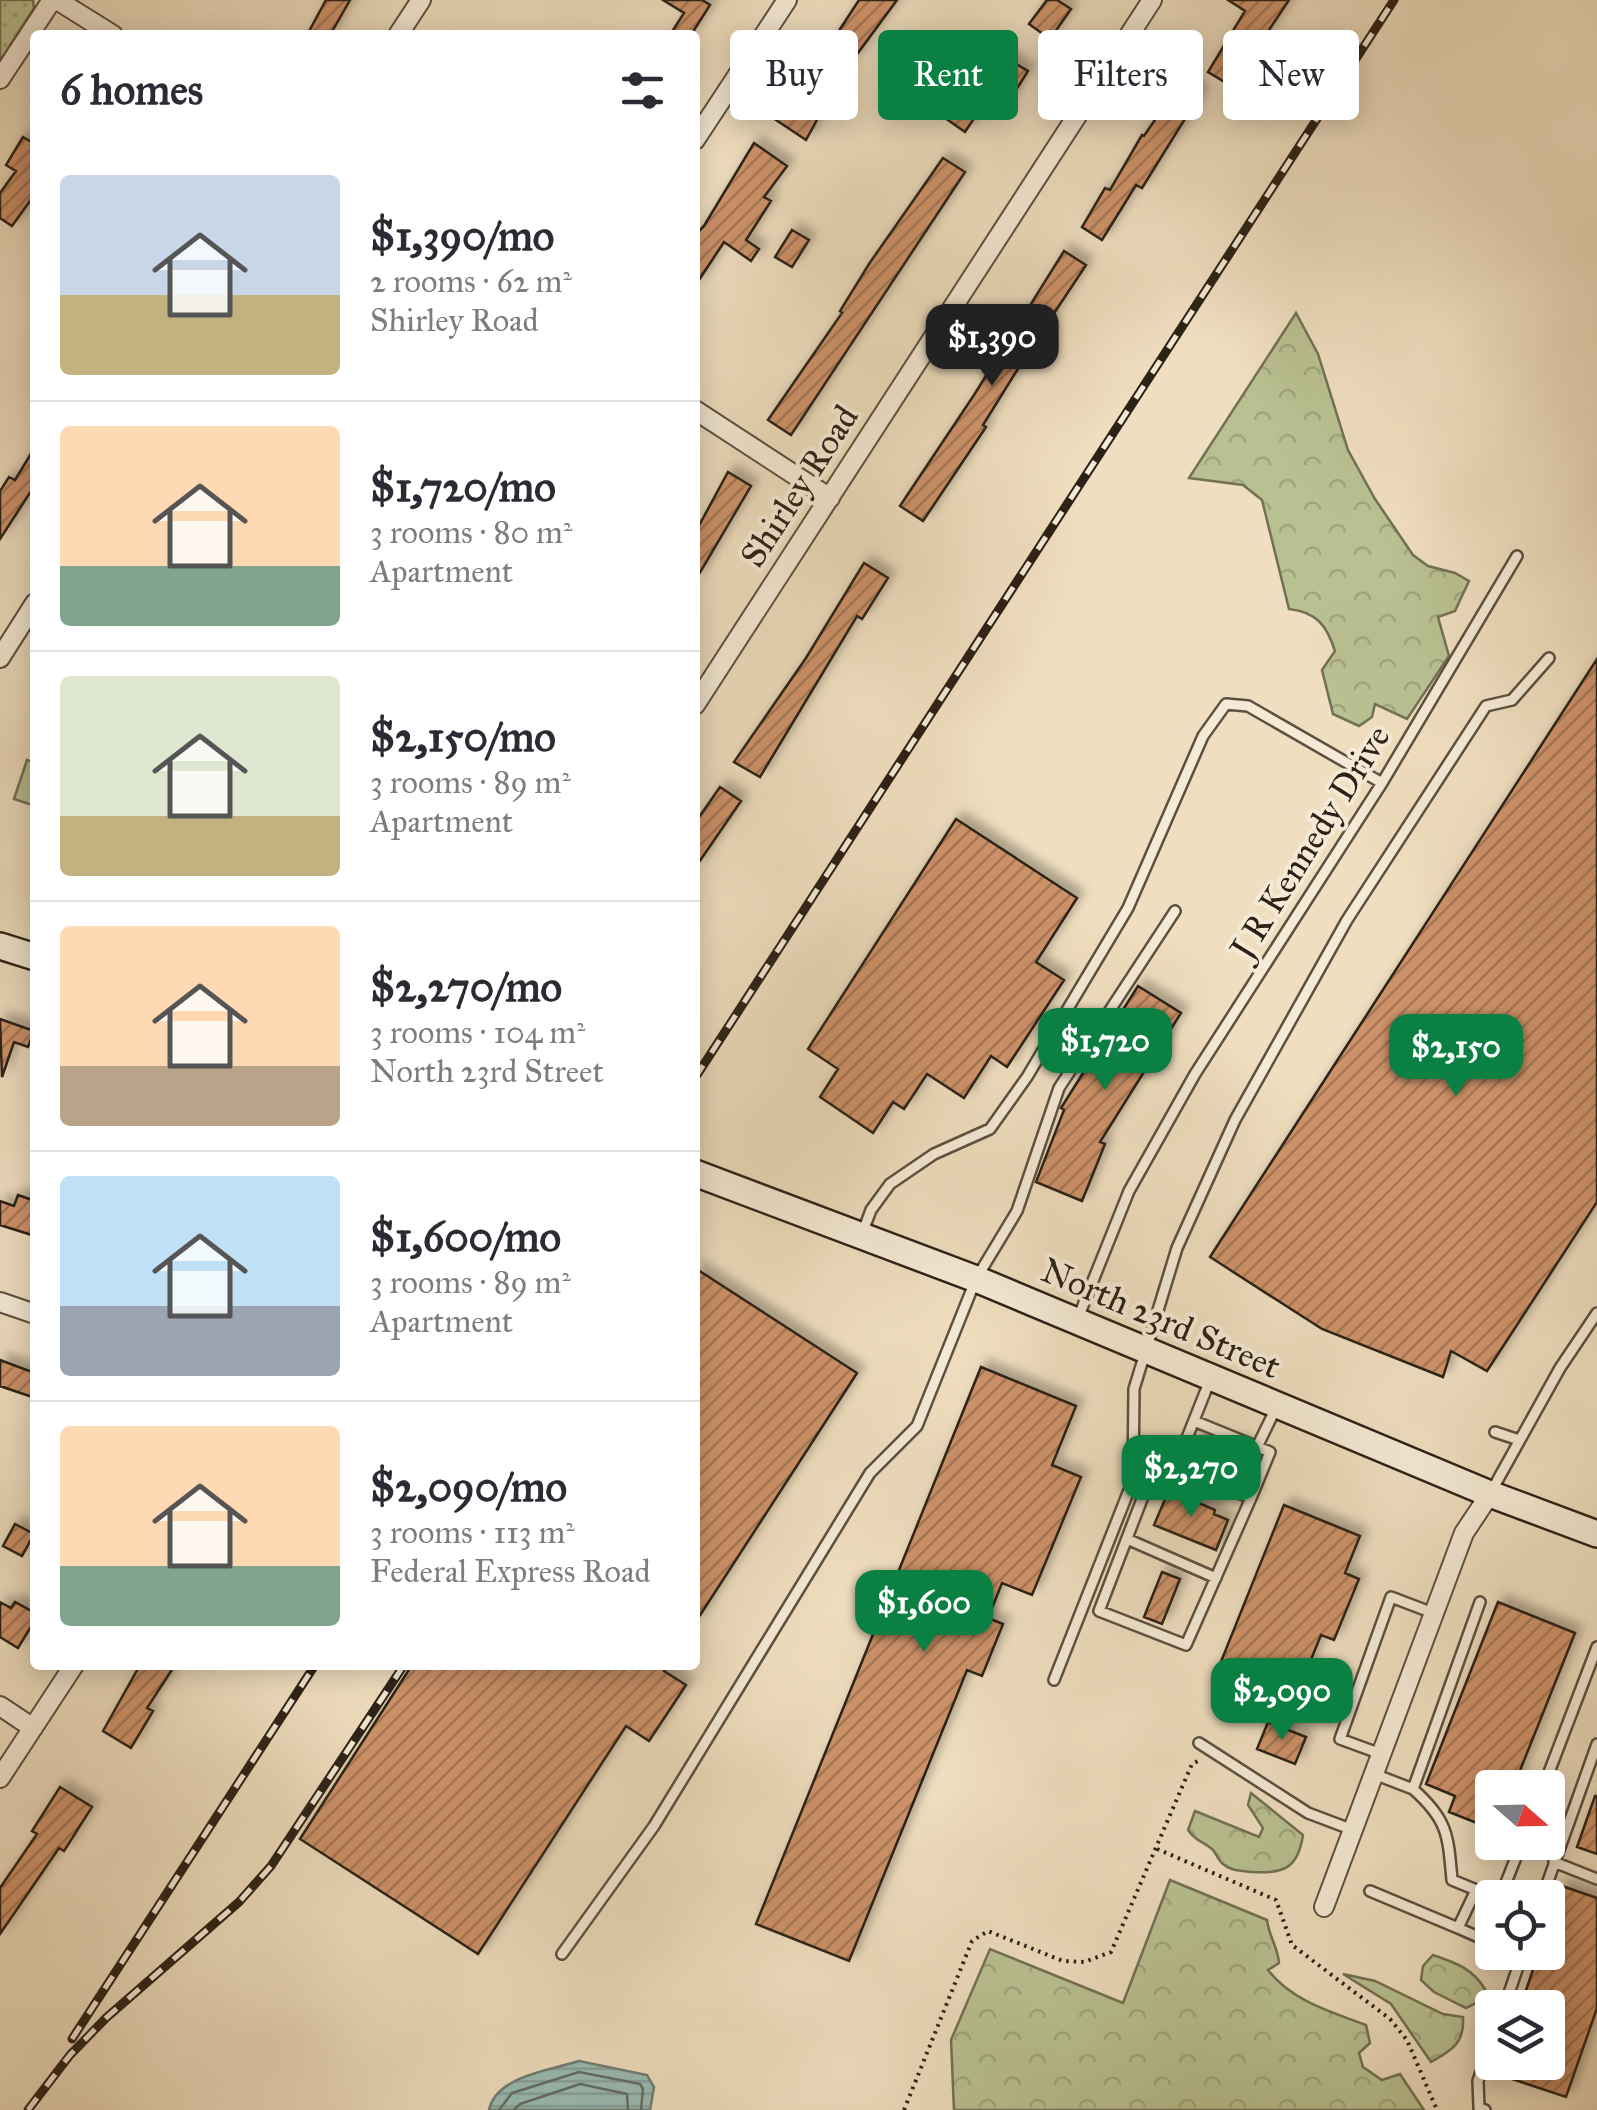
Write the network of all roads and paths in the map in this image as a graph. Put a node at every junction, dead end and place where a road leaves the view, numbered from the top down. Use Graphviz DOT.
graph roads {
  1 [pos="54,0"];
  2 [pos="420,0"];
  3 [pos="787,0"];
  4 [pos="1152,0"];
  5 [pos="33,30"];
  6 [pos="104,30"];
  7 [pos="401,30"];
  8 [pos="30,35"];
  9 [pos="0,79"];
  10 [pos="700,132"];
  11 [pos="700,413"];
  12 [pos="830,498"];
  13 [pos="1516,556"];
  14 [pos="30,611"];
  15 [pos="0,658"];
  16 [pos="1549,658"];
  17 [pos="700,698"];
  18 [pos="1382,783"];
  19 [pos="1176,911"];
  20 [pos="0,946"];
  21 [pos="30,955"];
  22 [pos="700,1174"];
  23 [pos="862,1234"];
  24 [pos="976,1278"];
  25 [pos="0,1302"];
  26 [pos="30,1312"];
  27 [pos="1597,1313"];
  28 [pos="1077,1320"];
  29 [pos="1147,1350"];
  30 [pos="1211,1377"];
  31 [pos="1277,1406"];
  32 [pos="1194,1421"];
  33 [pos="1218,1431"];
  34 [pos="1494,1432"];
  35 [pos="1519,1440"];
  36 [pos="1214,1442"];
  37 [pos="1256,1447"];
  38 [pos="1206,1460"];
  39 [pos="1175,1468"];
  40 [pos="1231,1470"];
  41 [pos="1198,1478"];
  42 [pos="1225,1488"];
  43 [pos="1490,1494"];
  44 [pos="1252,1498"];
  45 [pos="1597,1534"];
  46 [pos="1127,1539"];
  47 [pos="1216,1578"];
  48 [pos="1480,1602"];
  49 [pos="1435,1614"];
  50 [pos="1597,1647"];
  51 [pos="71,1670"];
  52 [pos="1054,1680"];
  53 [pos="0,1706"];
  54 [pos="33,1728"];
  55 [pos="1199,1742"];
  56 [pos="1597,1744"];
  57 [pos="1214,1754"];
  58 [pos="1382,1754"];
  59 [pos="1550,1770"];
  60 [pos="1374,1774"];
  61 [pos="0,1778"];
  62 [pos="1413,1790"];
  63 [pos="1353,1830"];
  64 [pos="1156,1849"];
  65 [pos="1554,1862"];
  66 [pos="1597,1879"];
  67 [pos="1548,1880"];
  68 [pos="1475,1890"];
  69 [pos="1370,1891"];
  70 [pos="1475,1892"];
  71 [pos="1324,1907"];
  72 [pos="1458,1928"];
  73 [pos="1475,1936"];
  74 [pos="562,1954"];
  75 [pos="1479,2080"];
  76 [pos="904,2110"];
  77 [pos="1437,2110"];
  78 [pos="1486,2110"];
  1 -- 5 [label="street"];
  1 -- 6 [label="street"];
  2 -- 7 [label="street"];
  3 -- 10 [label="street"];
  4 -- 12 [label="street, Shirley Road"];
  8 -- 9 [label="street"];
  11 -- 12 [label="street"];
  12 -- 17 [label="street, Shirley Road"];
  13 -- 18 [label="lane, J R Kennedy Drive"];
  14 -- 15 [label="street"];
  16 -- 29 [label="lane"];
  18 -- 23 [label="lane"];
  18 -- 28 [label="lane, J R Kennedy Drive"];
  19 -- 24 [label="lane"];
  20 -- 21 [label="main road"];
  22 -- 23 [label="main road, North 23rd Street"];
  23 -- 24 [label="main road, North 23rd Street"];
  24 -- 28 [label="main road, North 23rd Street"];
  24 -- 74 [label="lane"];
  25 -- 26 [label="street"];
  27 -- 35 [label="lane"];
  28 -- 29 [label="main road, North 23rd Street"];
  29 -- 30 [label="main road, North 23rd Street"];
  29 -- 52 [label="lane"];
  30 -- 31 [label="main road, North 23rd Street"];
  30 -- 32 [label="lane"];
  31 -- 37 [label="lane"];
  31 -- 43 [label="main road, North 23rd Street"];
  32 -- 33 [label="lane"];
  32 -- 39 [label="lane"];
  33 -- 36 [label="lane"];
  33 -- 37 [label="lane"];
  34 -- 35 [label="lane"];
  35 -- 43 [label="lane"];
  37 -- 44 [label="lane"];
  38 -- 41 [label="lane"];
  39 -- 41 [label="lane"];
  39 -- 46 [label="lane"];
  40 -- 42 [label="lane"];
  41 -- 42 [label="lane"];
  42 -- 44 [label="lane"];
  43 -- 45 [label="main road, North 23rd Street"];
  43 -- 49 [label="street"];
  44 -- 47 [label="lane"];
  46 -- 47 [label="lane"];
  46 -- 47 [label="lane"];
  48 -- 62 [label="lane"];
  49 -- 58 [label="street"];
  49 -- 58 [label="lane"];
  50 -- 59 [label="lane"];
  51 -- 54 [label="street"];
  53 -- 54 [label="street"];
  54 -- 61 [label="street"];
  55 -- 57 [label="lane"];
  56 -- 65 [label="lane"];
  57 -- 63 [label="lane"];
  57 -- 64 [label="path"];
  58 -- 60 [label="street"];
  60 -- 62 [label="lane"];
  60 -- 63 [label="street"];
  62 -- 68 [label="lane"];
  63 -- 71 [label="street"];
  64 -- 76 [label="path"];
  64 -- 77 [label="path"];
  65 -- 66 [label="lane"];
  65 -- 67 [label="lane"];
  69 -- 72 [label="lane"];
  70 -- 72 [label="lane"];
  72 -- 73 [label="lane"];
  75 -- 78 [label="lane"];
}
